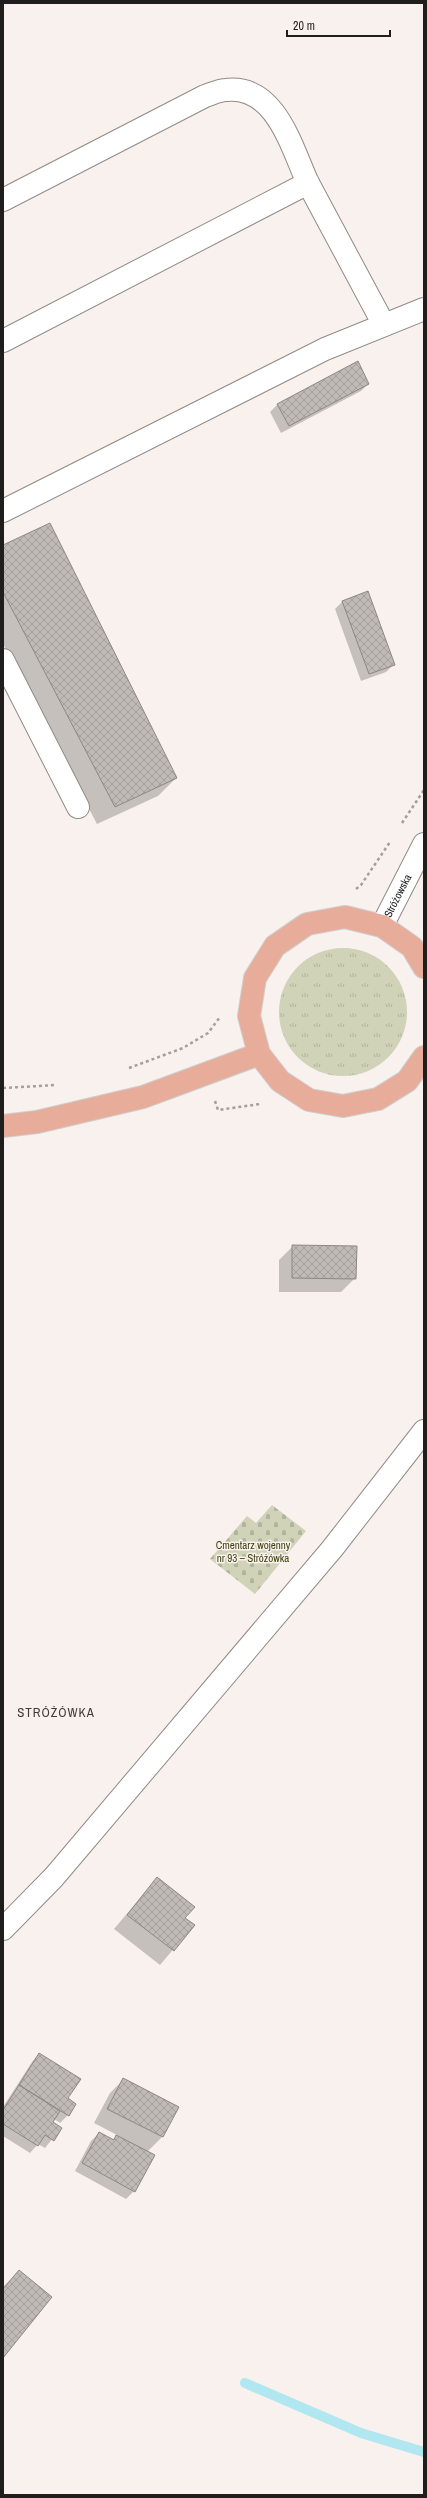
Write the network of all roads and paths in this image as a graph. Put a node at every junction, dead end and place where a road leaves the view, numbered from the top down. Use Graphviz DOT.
graph roads {
  1 [pos="308,183"];
  2 [pos="3,200"];
  3 [pos="424,309"];
  4 [pos="384,325"];
  5 [pos="3,341"];
  6 [pos="3,511"];
  7 [pos="3,660"];
  8 [pos="78,807"];
  9 [pos="424,844"];
  10 [pos="382,926"];
  11 [pos="424,967"];
  12 [pos="259,1054"];
  13 [pos="424,1058"];
  14 [pos="3,1126"];
  15 [pos="424,1431"];
  16 [pos="3,1929"];
  1 -- 2 [label="street"];
  1 -- 4 [label="street"];
  1 -- 5 [label="street"];
  3 -- 4 [label="street"];
  4 -- 6 [label="street"];
  7 -- 8 [label="street"];
  9 -- 10 [label="street, Stróżowska"];
  10 -- 11 [label="main road"];
  10 -- 12 [label="main road"];
  12 -- 13 [label="main road"];
  12 -- 14 [label="main road"];
  15 -- 16 [label="street"];
}
